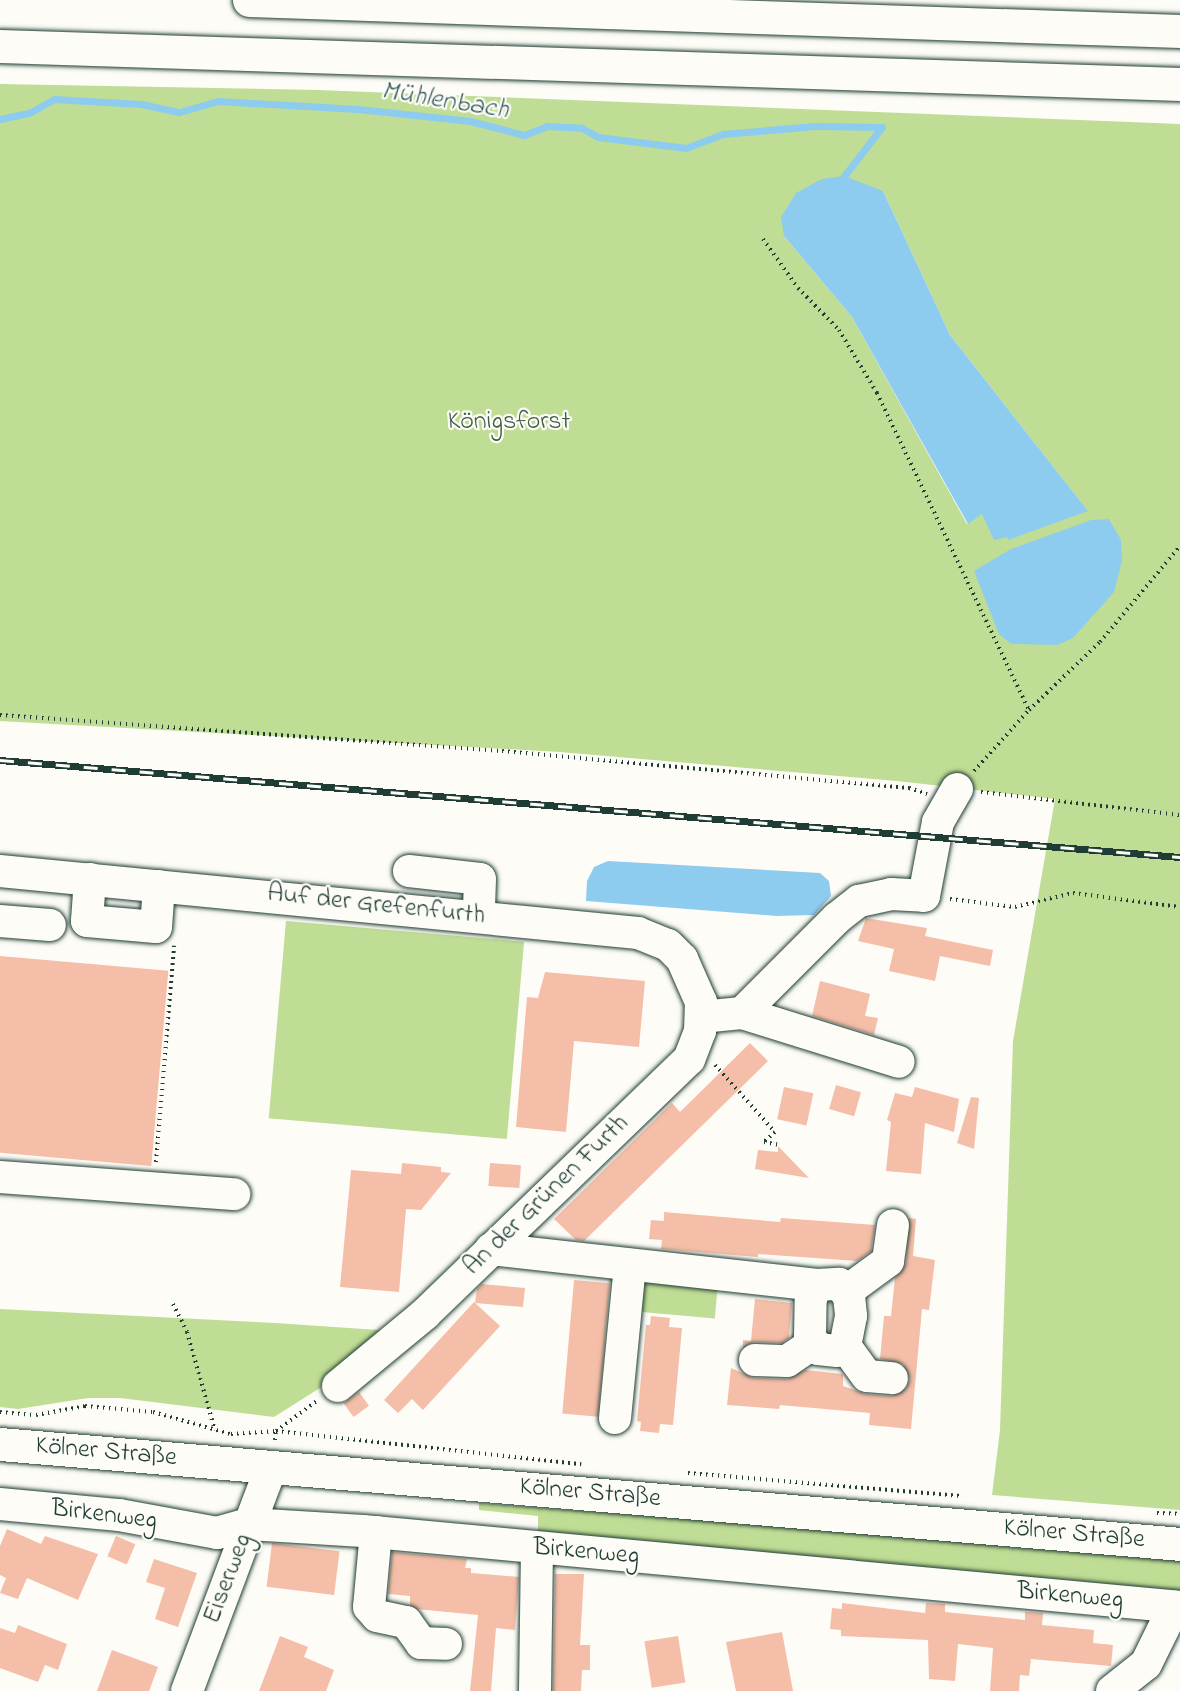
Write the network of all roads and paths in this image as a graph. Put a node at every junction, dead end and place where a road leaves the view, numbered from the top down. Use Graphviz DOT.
graph roads {
  1 [pos="249,0"];
  2 [pos="1180,31"];
  3 [pos="0,46"];
  4 [pos="1180,84"];
  5 [pos="763,239"];
  6 [pos="1180,546"];
  7 [pos="1029,710"];
  8 [pos="0,715"];
  9 [pos="952,795"];
  10 [pos="1180,815"];
  11 [pos="0,871"];
  12 [pos="409,871"];
  13 [pos="90,879"];
  14 [pos="159,886"];
  15 [pos="924,896"];
  16 [pos="1180,907"];
  17 [pos="479,917"];
  18 [pos="0,921"];
  19 [pos="50,925"];
  20 [pos="175,935"];
  21 [pos="742,1013"];
  22 [pos="699,1031"];
  23 [pos="899,1062"];
  24 [pos="778,1145"];
  25 [pos="155,1170"];
  26 [pos="0,1177"];
  27 [pos="234,1194"];
  28 [pos="893,1225"];
  29 [pos="491,1249"];
  30 [pos="630,1265"];
  31 [pos="832,1288"];
  32 [pos="173,1304"];
  33 [pos="812,1344"];
  34 [pos="845,1346"];
  35 [pos="755,1360"];
  36 [pos="892,1378"];
  37 [pos="338,1386"];
  38 [pos="0,1412"];
  39 [pos="615,1418"];
  40 [pos="215,1430"];
  41 [pos="276,1431"];
  42 [pos="0,1444"];
  43 [pos="584,1464"];
  44 [pos="271,1467"];
  45 [pos="676,1472"];
  46 [pos="964,1496"];
  47 [pos="0,1504"];
  48 [pos="1146,1512"];
  49 [pos="1180,1514"];
  50 [pos="249,1524"];
  51 [pos="376,1532"];
  52 [pos="1180,1544"];
  53 [pos="537,1548"];
  54 [pos="1177,1607"];
  55 [pos="446,1644"];
  56 [pos="187,1691"];
  57 [pos="535,1691"];
  58 [pos="1112,1691"];
  1 -- 2 [label="main road"];
  3 -- 4 [label="main road"];
  5 -- 7 [label="path"];
  6 -- 7 [label="path"];
  7 -- 9 [label="path"];
  8 -- 9 [label="path"];
  9 -- 10 [label="path"];
  9 -- 15 [label="street"];
  11 -- 13 [label="street, Auf der Grefenfurth"];
  12 -- 17 [label="street"];
  13 -- 14 [label="street, Auf der Grefenfurth"];
  13 -- 14 [label="street"];
  14 -- 17 [label="street, Auf der Grefenfurth"];
  15 -- 16 [label="path"];
  15 -- 21 [label="street"];
  17 -- 22 [label="street, Auf der Grefenfurth"];
  18 -- 19 [label="street"];
  20 -- 25 [label="path"];
  21 -- 22 [label="street"];
  21 -- 23 [label="street"];
  22 -- 24 [label="path"];
  22 -- 29 [label="street, An der Grünen Furth"];
  26 -- 27 [label="street"];
  28 -- 31 [label="street"];
  29 -- 30 [label="street"];
  29 -- 37 [label="street, An der Grünen Furth"];
  30 -- 31 [label="street"];
  30 -- 39 [label="street"];
  31 -- 33 [label="street"];
  31 -- 34 [label="street"];
  32 -- 40 [label="path"];
  33 -- 34 [label="street"];
  33 -- 35 [label="street"];
  34 -- 36 [label="street"];
  37 -- 41 [label="path"];
  38 -- 40 [label="path"];
  40 -- 41 [label="path"];
  41 -- 43 [label="path"];
  41 -- 44 [label="path"];
  42 -- 44 [label="main road, Kölner Straße"];
  44 -- 50 [label="street, Eiserweg"];
  44 -- 52 [label="main road, Kölner Straße"];
  45 -- 46 [label="path"];
  47 -- 50 [label="street, Birkenweg"];
  48 -- 49 [label="path"];
  50 -- 51 [label="street, Birkenweg"];
  50 -- 56 [label="street, Eiserweg"];
  51 -- 53 [label="street, Birkenweg"];
  51 -- 55 [label="street"];
  53 -- 54 [label="street, Birkenweg"];
  53 -- 57 [label="street"];
  54 -- 58 [label="street, Birkenweg"];
}
